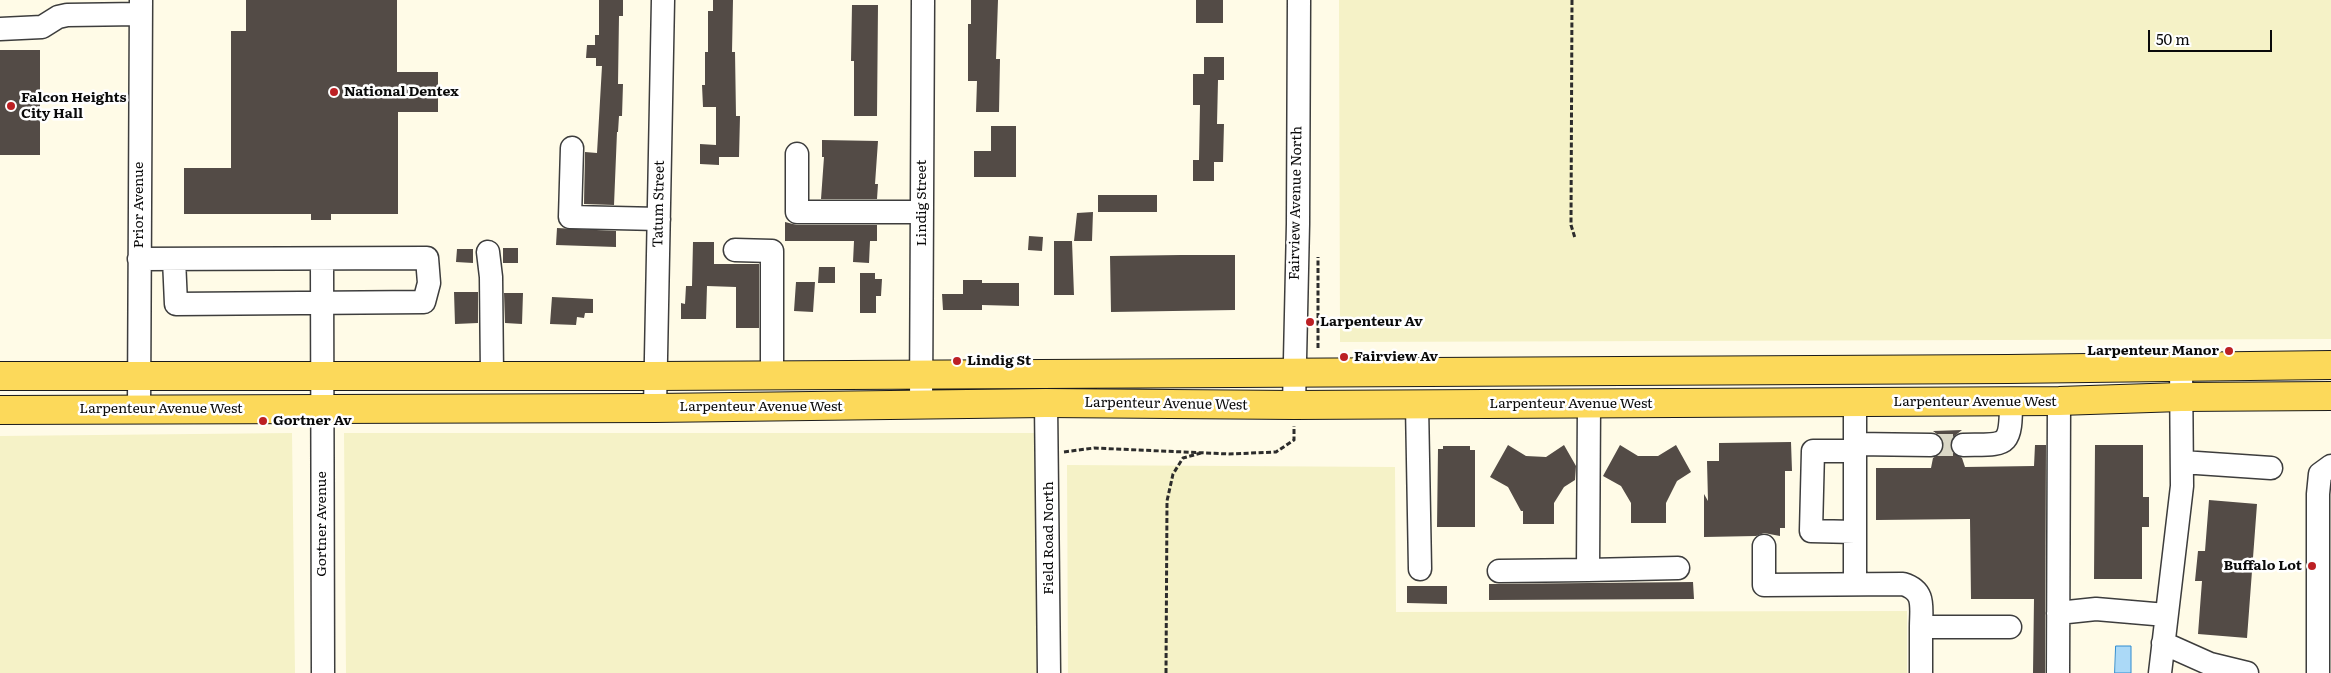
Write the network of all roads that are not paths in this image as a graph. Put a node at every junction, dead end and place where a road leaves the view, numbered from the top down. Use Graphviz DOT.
graph roads {
  1 [pos="663,0"];
  2 [pos="923,0"];
  3 [pos="1298,0"];
  4 [pos="141,7"];
  5 [pos="90,8"];
  6 [pos="0,29"];
  7 [pos="572,148"];
  8 [pos="797,154"];
  9 [pos="922,212"];
  10 [pos="659,219"];
  11 [pos="735,250"];
  12 [pos="488,252"];
  13 [pos="139,259"];
  14 [pos="174,259"];
  15 [pos="322,260"];
  16 [pos="322,303"];
  17 [pos="2331,365"];
  18 [pos="2181,366"];
  19 [pos="1855,370"];
  20 [pos="922,373"];
  21 [pos="1294,373"];
  22 [pos="772,375"];
  23 [pos="0,376"];
  24 [pos="139,376"];
  25 [pos="322,376"];
  26 [pos="492,376"];
  27 [pos="655,376"];
  28 [pos="2331,396"];
  29 [pos="2181,397"];
  30 [pos="2059,401"];
  31 [pos="1855,402"];
  32 [pos="2011,402"];
  33 [pos="1046,403"];
  34 [pos="1417,404"];
  35 [pos="1589,404"];
  36 [pos="1294,405"];
  37 [pos="921,406"];
  38 [pos="655,408"];
  39 [pos="139,409"];
  40 [pos="322,409"];
  41 [pos="0,410"];
  42 [pos="1931,445"];
  43 [pos="1963,445"];
  44 [pos="1855,448"];
  45 [pos="2182,462"];
  46 [pos="2331,466"];
  47 [pos="2271,468"];
  48 [pos="1855,532"];
  49 [pos="1764,546"];
  50 [pos="1678,568"];
  51 [pos="1420,569"];
  52 [pos="1588,570"];
  53 [pos="1499,571"];
  54 [pos="1855,584"];
  55 [pos="2058,613"];
  56 [pos="2166,615"];
  57 [pos="1921,627"];
  58 [pos="2010,627"];
  59 [pos="2163,643"];
  60 [pos="323,673"];
  61 [pos="1049,673"];
  62 [pos="1922,673"];
  63 [pos="2058,673"];
  64 [pos="2160,673"];
  65 [pos="2247,673"];
  66 [pos="2318,673"];
  1 -- 10 [label="street, Tatum Street"];
  2 -- 9 [label="street, Lindig Street"];
  3 -- 21 [label="street, Fairview Avenue North"];
  4 -- 5 [label="street"];
  4 -- 13 [label="street, Prior Avenue"];
  5 -- 6 [label="street"];
  7 -- 10 [label="street"];
  8 -- 9 [label="street"];
  9 -- 20 [label="street, Lindig Street"];
  10 -- 27 [label="street, Tatum Street"];
  11 -- 22 [label="street"];
  12 -- 26 [label="street"];
  13 -- 14 [label="street"];
  13 -- 24 [label="street, Prior Avenue"];
  14 -- 15 [label="street"];
  14 -- 16 [label="street"];
  15 -- 16 [label="street, Gortner Avenue"];
  15 -- 16 [label="street"];
  16 -- 25 [label="street, Gortner Avenue"];
  17 -- 18 [label="main road"];
  18 -- 19 [label="main road"];
  18 -- 29 [label="street"];
  19 -- 21 [label="main road"];
  19 -- 31 [label="main road"];
  20 -- 21 [label="main road"];
  20 -- 22 [label="main road"];
  20 -- 37 [label="street, Lindig Street"];
  21 -- 36 [label="street, Fairview Avenue North"];
  22 -- 27 [label="main road"];
  23 -- 24 [label="main road"];
  24 -- 25 [label="main road"];
  24 -- 39 [label="street, Prior Avenue"];
  25 -- 26 [label="main road"];
  25 -- 40 [label="street, Gortner Avenue"];
  26 -- 27 [label="main road"];
  27 -- 38 [label="street, Tatum Street"];
  28 -- 29 [label="main road, Larpenteur Avenue West"];
  29 -- 30 [label="main road, Larpenteur Avenue West"];
  29 -- 45 [label="street"];
  30 -- 32 [label="main road, Larpenteur Avenue West"];
  30 -- 55 [label="street"];
  31 -- 32 [label="main road, Larpenteur Avenue West"];
  31 -- 35 [label="main road, Larpenteur Avenue West"];
  31 -- 44 [label="street"];
  32 -- 43 [label="street"];
  33 -- 36 [label="main road, Larpenteur Avenue West"];
  33 -- 37 [label="main road, Larpenteur Avenue West"];
  33 -- 61 [label="street, Field Road North"];
  34 -- 35 [label="main road, Larpenteur Avenue West"];
  34 -- 36 [label="main road, Larpenteur Avenue West"];
  34 -- 51 [label="street"];
  35 -- 52 [label="street"];
  37 -- 38 [label="main road, Larpenteur Avenue West"];
  38 -- 40 [label="main road, Larpenteur Avenue West"];
  39 -- 40 [label="main road, Larpenteur Avenue West"];
  39 -- 41 [label="main road, Larpenteur Avenue West"];
  40 -- 60 [label="street, Gortner Avenue"];
  42 -- 44 [label="street"];
  44 -- 48 [label="street"];
  44 -- 48 [label="street"];
  45 -- 47 [label="street"];
  45 -- 56 [label="street"];
  46 -- 66 [label="street"];
  48 -- 54 [label="street"];
  49 -- 54 [label="street"];
  50 -- 52 [label="street"];
  52 -- 53 [label="street"];
  54 -- 57 [label="street"];
  55 -- 56 [label="street"];
  55 -- 63 [label="street"];
  56 -- 59 [label="street"];
  57 -- 58 [label="street"];
  57 -- 62 [label="street"];
  59 -- 64 [label="street"];
  59 -- 65 [label="street"];
}
